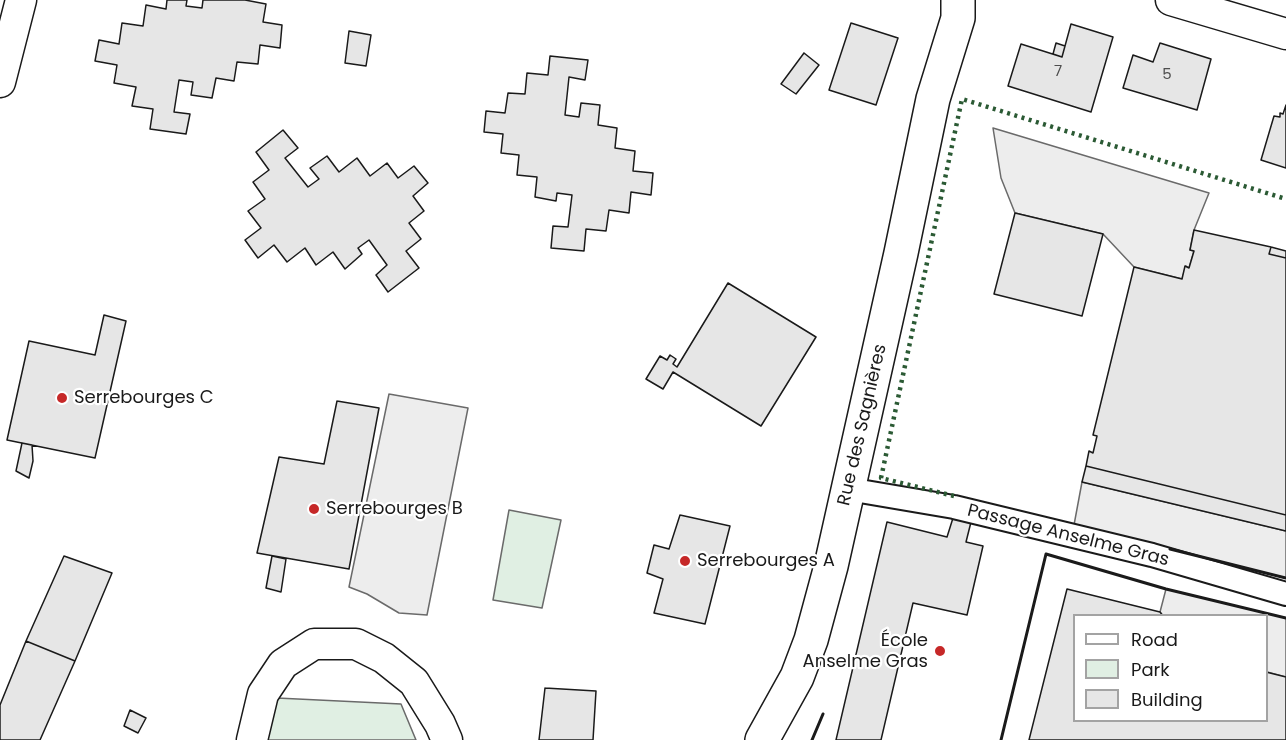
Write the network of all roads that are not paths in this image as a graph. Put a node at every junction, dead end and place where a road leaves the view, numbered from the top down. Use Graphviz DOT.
graph roads {
  1 [pos="21,0"];
  2 [pos="938,0"];
  3 [pos="958,0"];
  4 [pos="1171,0"];
  5 [pos="1286,34"];
  6 [pos="0,82"];
  7 [pos="933,99"];
  8 [pos="848,489"];
  9 [pos="1286,594"];
  10 [pos="252,740"];
  11 [pos="447,740"];
  12 [pos="762,740"];
  1 -- 6 [label="street"];
  2 -- 7 [label="main road, Rue des Sagnières"];
  3 -- 7 [label="main road, Rue des Sagnières"];
  4 -- 5 [label="street"];
  7 -- 8 [label="main road, Rue des Sagnières"];
  8 -- 9 [label="street, Passage Anselme Gras"];
  8 -- 12 [label="main road, Rue des Sagnières"];
  10 -- 11 [label="street"];
}
